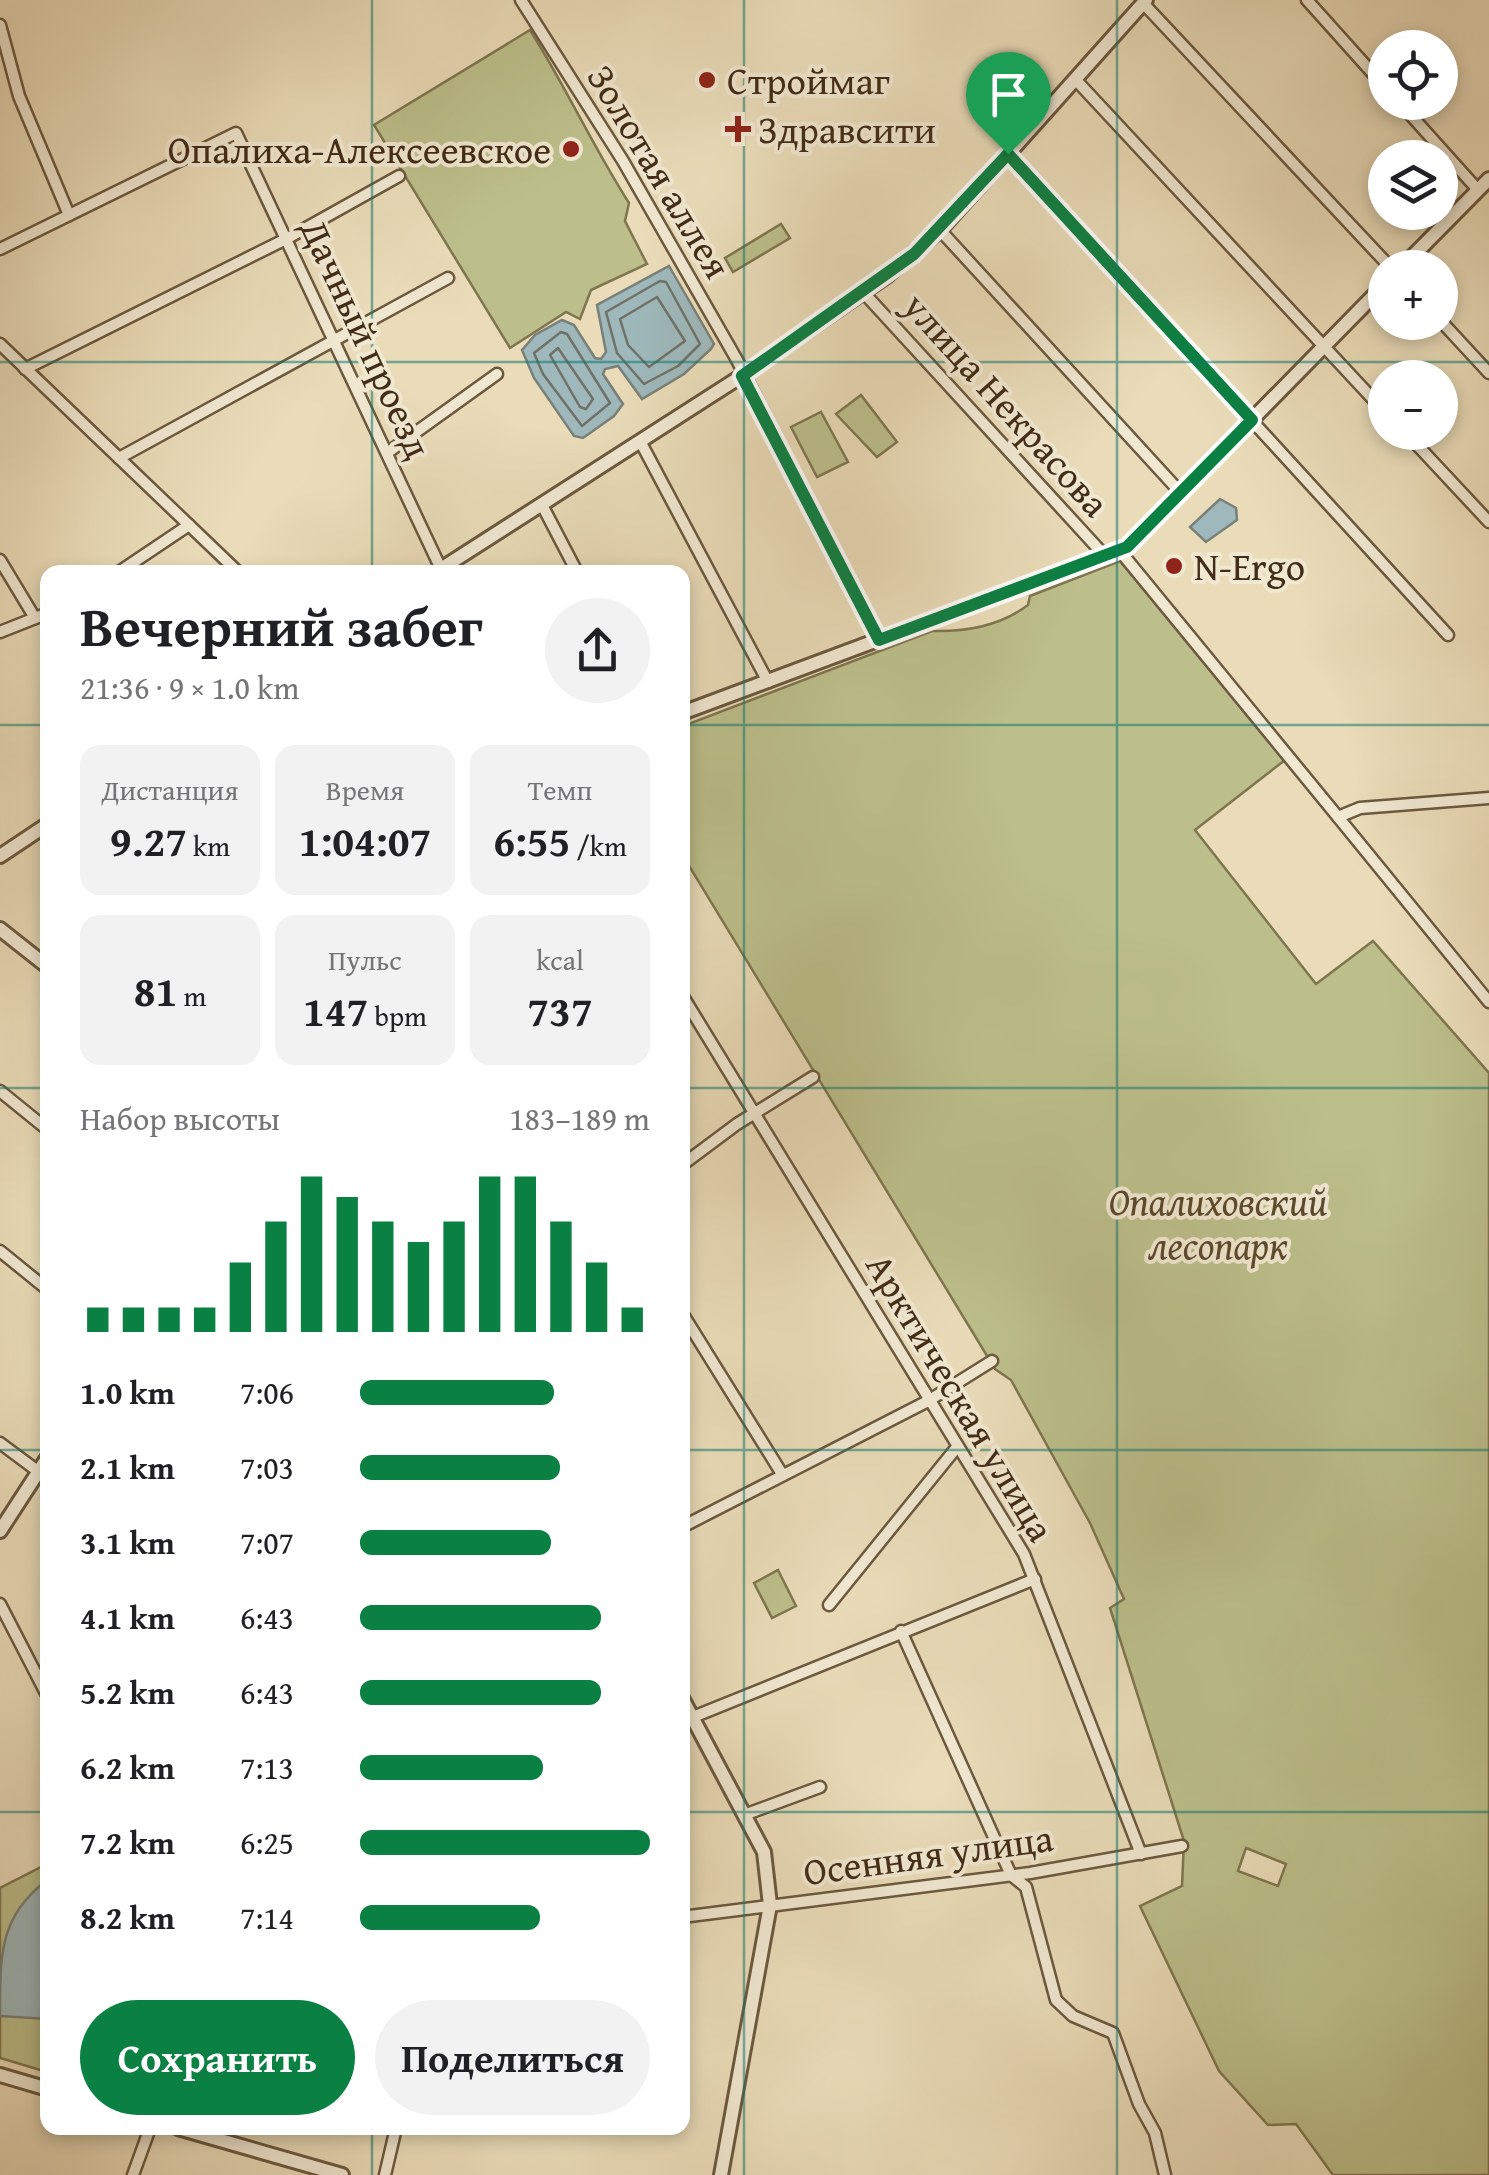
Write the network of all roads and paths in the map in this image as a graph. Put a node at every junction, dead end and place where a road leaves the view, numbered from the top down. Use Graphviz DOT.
graph roads {
  1 [pos="521,0"];
  2 [pos="1307,0"];
  3 [pos="1145,2"];
  4 [pos="0,25"];
  5 [pos="1368,68"];
  6 [pos="1075,79"];
  7 [pos="1417,120"];
  8 [pos="1008,154"];
  9 [pos="398,176"];
  10 [pos="1485,187"];
  11 [pos="69,215"];
  12 [pos="940,230"];
  13 [pos="288,238"];
  14 [pos="0,249"];
  15 [pos="1374,250"];
  16 [pos="1420,250"];
  17 [pos="448,278"];
  18 [pos="864,292"];
  19 [pos="1368,301"];
  20 [pos="1458,339"];
  21 [pos="336,340"];
  22 [pos="0,344"];
  23 [pos="1324,346"];
  24 [pos="25,369"];
  25 [pos="1489,373"];
  26 [pos="497,374"];
  27 [pos="742,376"];
  28 [pos="1368,394"];
  29 [pos="1252,420"];
  30 [pos="640,441"];
  31 [pos="1422,450"];
  32 [pos="387,453"];
  33 [pos="118,458"];
  34 [pos="1180,492"];
  35 [pos="542,504"];
  36 [pos="1489,522"];
  37 [pos="189,525"];
  38 [pos="1120,551"];
  39 [pos="1105,556"];
  40 [pos="0,560"];
  41 [pos="129,565"];
  42 [pos="231,565"];
  43 [pos="436,565"];
  44 [pos="448,565"];
  45 [pos="573,565"];
  46 [pos="40,616"];
  47 [pos="35,618"];
  48 [pos="0,632"];
  49 [pos="1448,635"];
  50 [pos="879,640"];
  51 [pos="768,682"];
  52 [pos="690,711"];
  53 [pos="1489,798"];
  54 [pos="1338,817"];
  55 [pos="40,829"];
  56 [pos="0,856"];
  57 [pos="0,929"];
  58 [pos="40,961"];
  59 [pos="1489,1002"];
  60 [pos="690,1008"];
  61 [pos="813,1078"];
  62 [pos="0,1092"];
  63 [pos="754,1113"];
  64 [pos="40,1124"];
  65 [pos="690,1159"];
  66 [pos="0,1251"];
  67 [pos="40,1284"];
  68 [pos="690,1326"];
  69 [pos="992,1361"];
  70 [pos="928,1402"];
  71 [pos="0,1443"];
  72 [pos="957,1447"];
  73 [pos="40,1469"];
  74 [pos="38,1472"];
  75 [pos="782,1474"];
  76 [pos="690,1523"];
  77 [pos="0,1531"];
  78 [pos="1035,1579"];
  79 [pos="0,1604"];
  80 [pos="829,1605"];
  81 [pos="901,1631"];
  82 [pos="40,1682"];
  83 [pos="690,1712"];
  84 [pos="693,1717"];
  85 [pos="820,1787"];
  86 [pos="744,1814"];
  87 [pos="1182,1846"];
  88 [pos="1141,1854"];
  89 [pos="1011,1875"];
  90 [pos="770,1905"];
  91 [pos="690,1916"];
  92 [pos="0,2075"];
  93 [pos="40,2087"];
  94 [pos="148,2135"];
  95 [pos="202,2135"];
  96 [pos="394,2135"];
  97 [pos="134,2175"];
  98 [pos="342,2175"];
  99 [pos="385,2175"];
  100 [pos="721,2175"];
  101 [pos="1165,2175"];
  1 -- 27 [label="street, Золотая аллея"];
  2 -- 5 [label="street"];
  3 -- 6 [label="street"];
  3 -- 15 [label="street"];
  4 -- 11 [label="street"];
  6 -- 8 [label="street"];
  6 -- 23 [label="street"];
  7 -- 10 [label="street"];
  8 -- 12 [label="street"];
  8 -- 29 [label="street"];
  9 -- 13 [label="street"];
  10 -- 16 [label="street"];
  11 -- 13 [label="street, Дачный проезд"];
  11 -- 14 [label="street"];
  12 -- 18 [label="street"];
  12 -- 34 [label="street"];
  13 -- 21 [label="street, Дачный проезд"];
  13 -- 24 [label="street"];
  17 -- 21 [label="street"];
  18 -- 27 [label="street"];
  18 -- 39 [label="street, улица Некрасова"];
  19 -- 23 [label="street"];
  20 -- 25 [label="street"];
  21 -- 32 [label="street, Дачный проезд"];
  21 -- 33 [label="street"];
  22 -- 24 [label="street"];
  23 -- 28 [label="street"];
  23 -- 29 [label="street"];
  24 -- 33 [label="street"];
  26 -- 32 [label="street"];
  27 -- 30 [label="street"];
  27 -- 50 [label="street, Золотая аллея"];
  29 -- 34 [label="street"];
  29 -- 49 [label="street"];
  30 -- 35 [label="street"];
  30 -- 51 [label="street"];
  31 -- 36 [label="street"];
  32 -- 43 [label="street, Дачный проезд"];
  33 -- 37 [label="street"];
  34 -- 38 [label="street"];
  35 -- 44 [label="street"];
  35 -- 45 [label="street"];
  37 -- 41 [label="street"];
  37 -- 42 [label="street"];
  38 -- 39 [label="street"];
  38 -- 54 [label="street"];
  39 -- 50 [label="street"];
  40 -- 47 [label="street"];
  46 -- 47 [label="street"];
  47 -- 48 [label="street"];
  50 -- 51 [label="street"];
  51 -- 52 [label="street"];
  53 -- 54 [label="street"];
  54 -- 59 [label="street"];
  55 -- 56 [label="street"];
  57 -- 58 [label="street"];
  60 -- 63 [label="street, Арктическая улица"];
  61 -- 63 [label="street"];
  62 -- 64 [label="street"];
  63 -- 65 [label="street"];
  63 -- 70 [label="street, Арктическая улица"];
  66 -- 67 [label="street"];
  68 -- 75 [label="street"];
  69 -- 70 [label="street"];
  70 -- 72 [label="street, Арктическая улица"];
  70 -- 75 [label="street"];
  71 -- 74 [label="street"];
  72 -- 78 [label="street, Арктическая улица"];
  72 -- 80 [label="street"];
  73 -- 74 [label="street"];
  74 -- 77 [label="street"];
  75 -- 76 [label="street"];
  78 -- 81 [label="street"];
  78 -- 88 [label="street, Арктическая улица"];
  79 -- 82 [label="street"];
  81 -- 84 [label="street"];
  81 -- 89 [label="street"];
  83 -- 84 [label="street"];
  84 -- 86 [label="street"];
  85 -- 86 [label="street"];
  86 -- 90 [label="street"];
  87 -- 88 [label="street, Осенняя улица"];
  88 -- 89 [label="street, Осенняя улица"];
  89 -- 90 [label="street, Осенняя улица"];
  89 -- 101 [label="street"];
  90 -- 91 [label="street, Осенняя улица"];
  90 -- 100 [label="street"];
  92 -- 93 [label="street"];
  94 -- 97 [label="street"];
  95 -- 98 [label="street"];
  96 -- 99 [label="street"];
}
